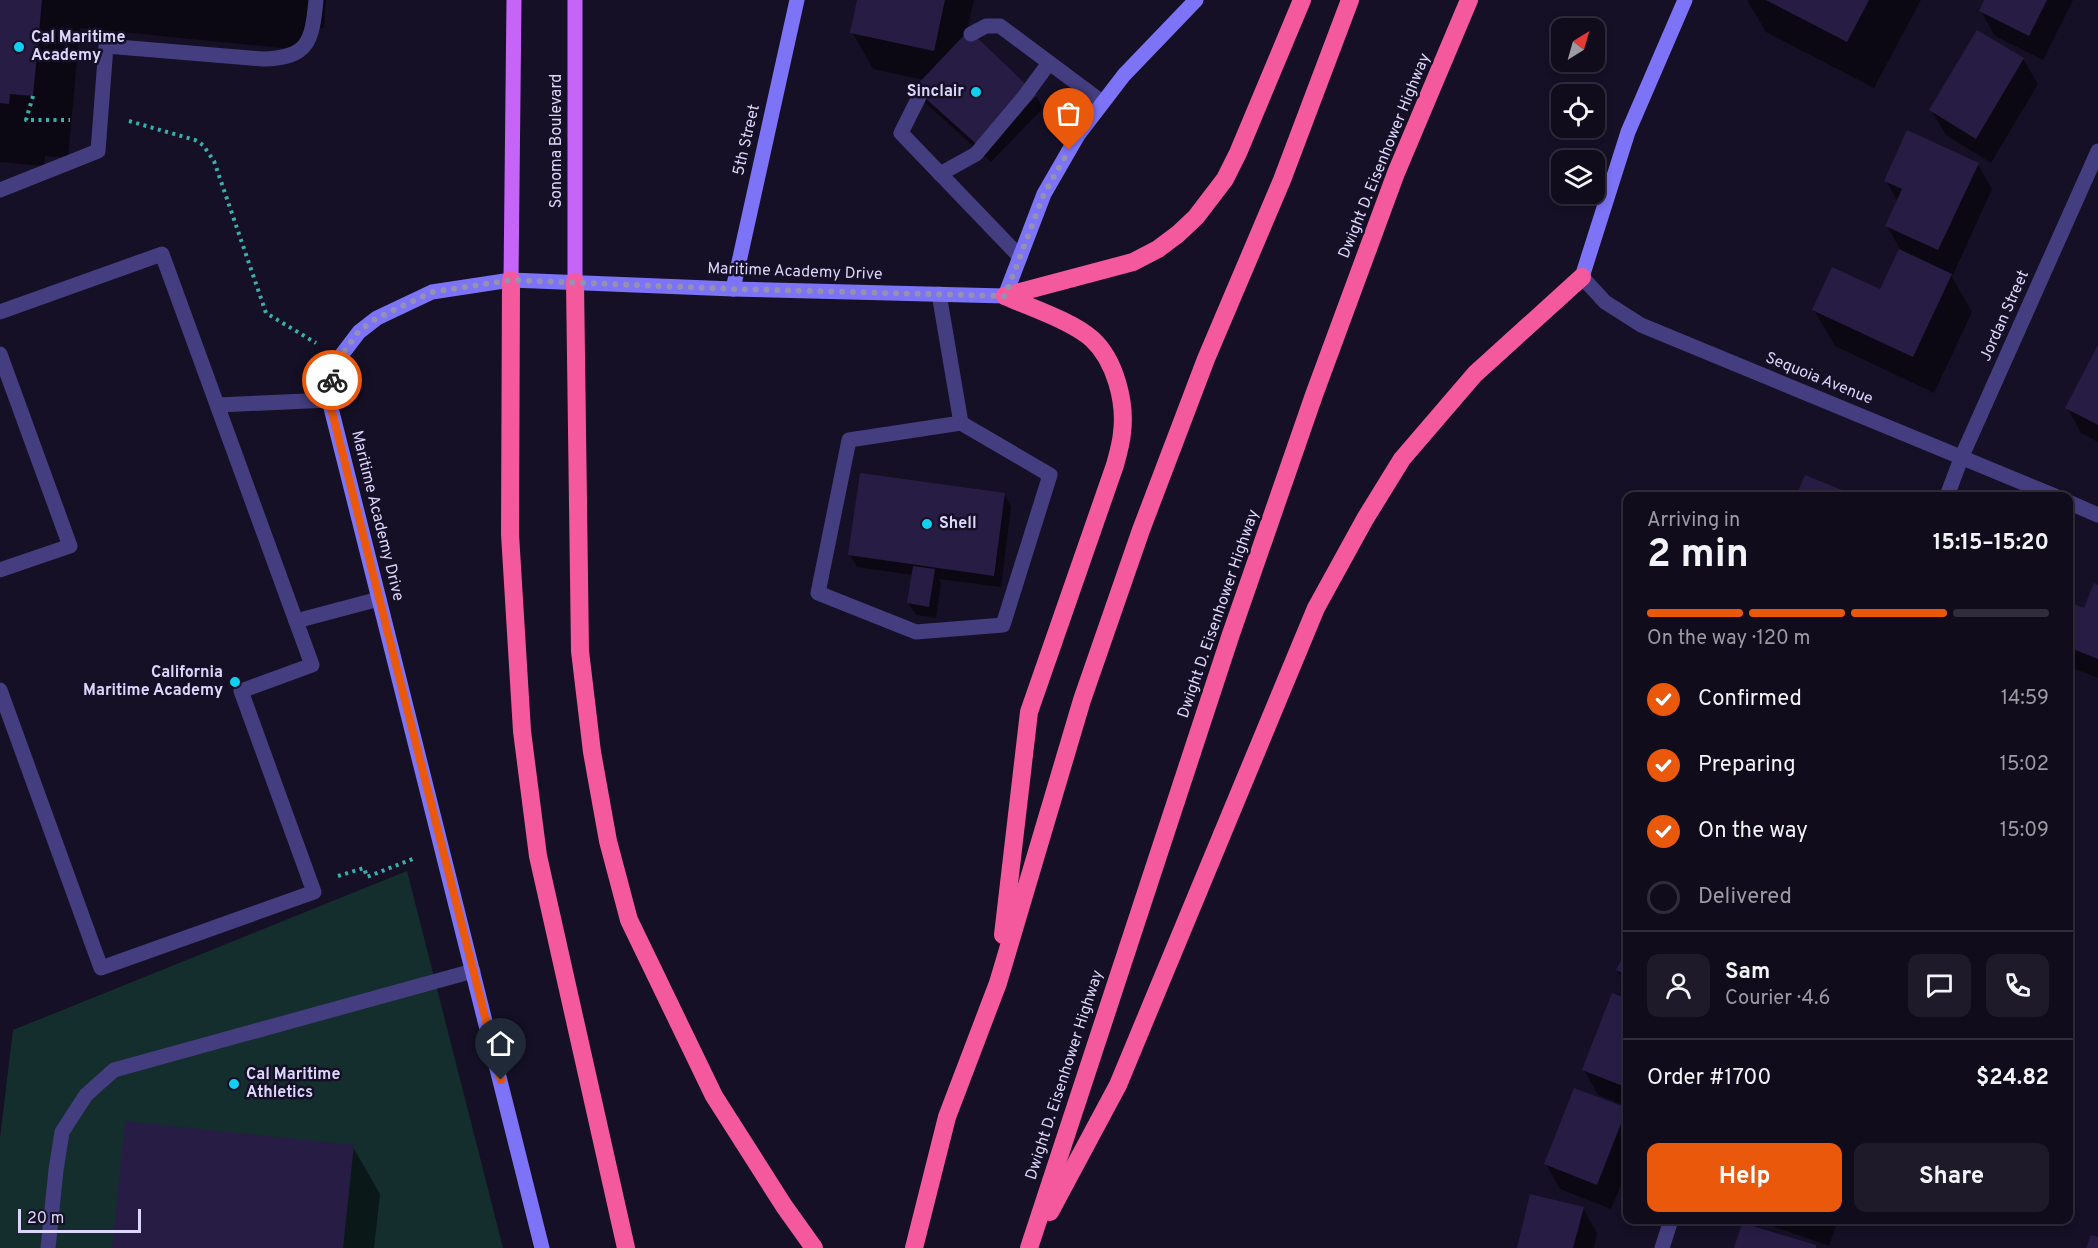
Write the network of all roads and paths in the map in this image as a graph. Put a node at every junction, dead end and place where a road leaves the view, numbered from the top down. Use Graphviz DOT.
graph roads {
  1 [pos="316,0"];
  2 [pos="514,0"];
  3 [pos="575,0"];
  4 [pos="797,0"];
  5 [pos="1196,0"];
  6 [pos="1302,0"];
  7 [pos="1350,0"];
  8 [pos="1469,0"];
  9 [pos="1685,0"];
  10 [pos="971,34"];
  11 [pos="1049,63"];
  12 [pos="33,96"];
  13 [pos="919,97"];
  14 [pos="1102,102"];
  15 [pos="99,121"];
  16 [pos="2098,151"];
  17 [pos="940,174"];
  18 [pos="0,190"];
  19 [pos="1020,256"];
  20 [pos="1582,276"];
  21 [pos="511,280"];
  22 [pos="575,282"];
  23 [pos="733,289"];
  24 [pos="939,294"];
  25 [pos="1005,296"];
  26 [pos="0,312"];
  27 [pos="0,354"];
  28 [pos="340,357"];
  29 [pos="329,400"];
  30 [pos="218,405"];
  31 [pos="961,423"];
  32 [pos="1962,456"];
  33 [pos="1948,492"];
  34 [pos="2046,492"];
  35 [pos="2073,504"];
  36 [pos="2098,515"];
  37 [pos="0,570"];
  38 [pos="379,599"];
  39 [pos="296,621"];
  40 [pos="0,690"];
  41 [pos="442,848"];
  42 [pos="334,878"];
  43 [pos="473,971"];
  44 [pos="998,983"];
  45 [pos="1670,1224"];
  46 [pos="48,1248"];
  47 [pos="542,1248"];
  48 [pos="627,1248"];
  49 [pos="814,1248"];
  50 [pos="914,1248"];
  51 [pos="1029,1248"];
  52 [pos="1662,1248"];
  1 -- 15 [label="street"];
  2 -- 21 [label="main road"];
  3 -- 22 [label="main road, Sonoma Boulevard"];
  4 -- 23 [label="street, 5th Street"];
  5 -- 14 [label="street"];
  6 -- 25 [label="highway"];
  7 -- 44 [label="highway"];
  8 -- 51 [label="highway, Dwight D. Eisenhower Highway"];
  9 -- 20 [label="street"];
  10 -- 11 [label="street"];
  11 -- 14 [label="street"];
  11 -- 17 [label="street"];
  12 -- 15 [label="path"];
  13 -- 17 [label="street"];
  14 -- 19 [label="street"];
  15 -- 18 [label="street"];
  15 -- 28 [label="path"];
  16 -- 32 [label="street, Jordan Street"];
  17 -- 19 [label="street"];
  19 -- 25 [label="street"];
  20 -- 32 [label="street, Sequoia Avenue"];
  20 -- 51 [label="highway"];
  21 -- 22 [label="street, Maritime Academy Drive"];
  21 -- 28 [label="street, Maritime Academy Drive"];
  21 -- 48 [label="highway"];
  22 -- 23 [label="street, Maritime Academy Drive"];
  22 -- 49 [label="highway"];
  23 -- 24 [label="street, Maritime Academy Drive"];
  24 -- 25 [label="street, Maritime Academy Drive"];
  24 -- 31 [label="street"];
  25 -- 44 [label="highway"];
  26 -- 30 [label="street"];
  27 -- 37 [label="street"];
  28 -- 29 [label="street, Maritime Academy Drive"];
  29 -- 30 [label="street"];
  29 -- 38 [label="street, Maritime Academy Drive"];
  30 -- 39 [label="street"];
  31 -- 31 [label="street"];
  32 -- 33 [label="street, Jordan Street"];
  32 -- 34 [label="street, Sequoia Avenue"];
  35 -- 36 [label="street"];
  38 -- 39 [label="street"];
  38 -- 41 [label="street, Maritime Academy Drive"];
  39 -- 40 [label="street"];
  41 -- 42 [label="path"];
  41 -- 43 [label="street, Maritime Academy Drive"];
  43 -- 46 [label="street"];
  43 -- 47 [label="street, Maritime Academy Drive"];
  44 -- 50 [label="highway"];
  45 -- 52 [label="street"];
}
